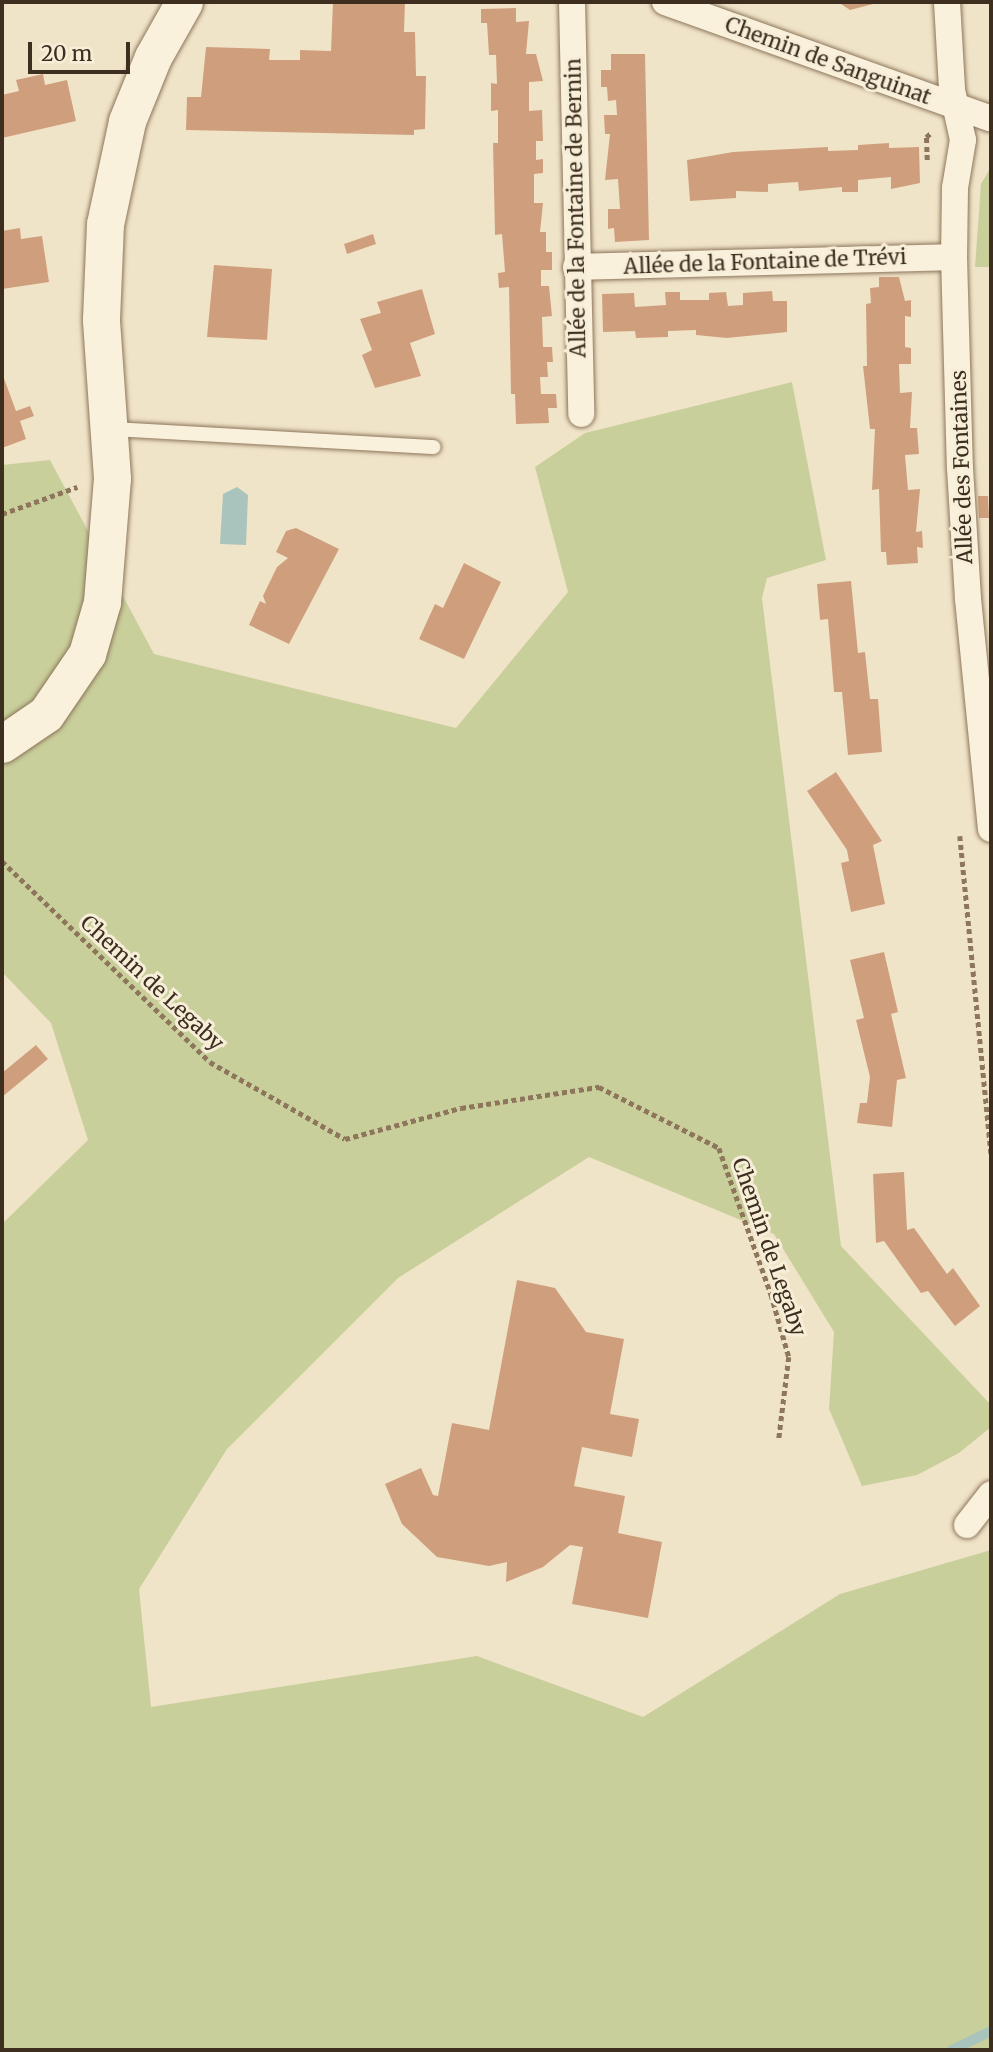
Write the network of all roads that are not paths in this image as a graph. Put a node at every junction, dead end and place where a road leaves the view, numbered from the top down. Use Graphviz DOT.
graph roads {
  1 [pos="183,2"];
  2 [pos="572,2"];
  3 [pos="665,2"];
  4 [pos="947,2"];
  5 [pos="955,106"];
  6 [pos="991,119"];
  7 [pos="954,257"];
  8 [pos="576,267"];
  9 [pos="581,414"];
  10 [pos="111,429"];
  11 [pos="433,447"];
  12 [pos="2,744"];
  13 [pos="991,829"];
  14 [pos="991,1494"];
  15 [pos="967,1525"];
  1 -- 10 [label="main road"];
  2 -- 8 [label="street, Allée de la Fontaine de Bernin"];
  3 -- 5 [label="street, Chemin de Sanguinat"];
  4 -- 5 [label="street, Allée des Fontaines"];
  5 -- 6 [label="street, Chemin de Sanguinat"];
  5 -- 7 [label="street, Allée des Fontaines"];
  7 -- 8 [label="street, Allée de la Fontaine de Trévi"];
  7 -- 13 [label="street, Allée des Fontaines"];
  8 -- 9 [label="street, Allée de la Fontaine de Bernin"];
  10 -- 11 [label="lane"];
  10 -- 12 [label="main road"];
  14 -- 15 [label="street"];
}
